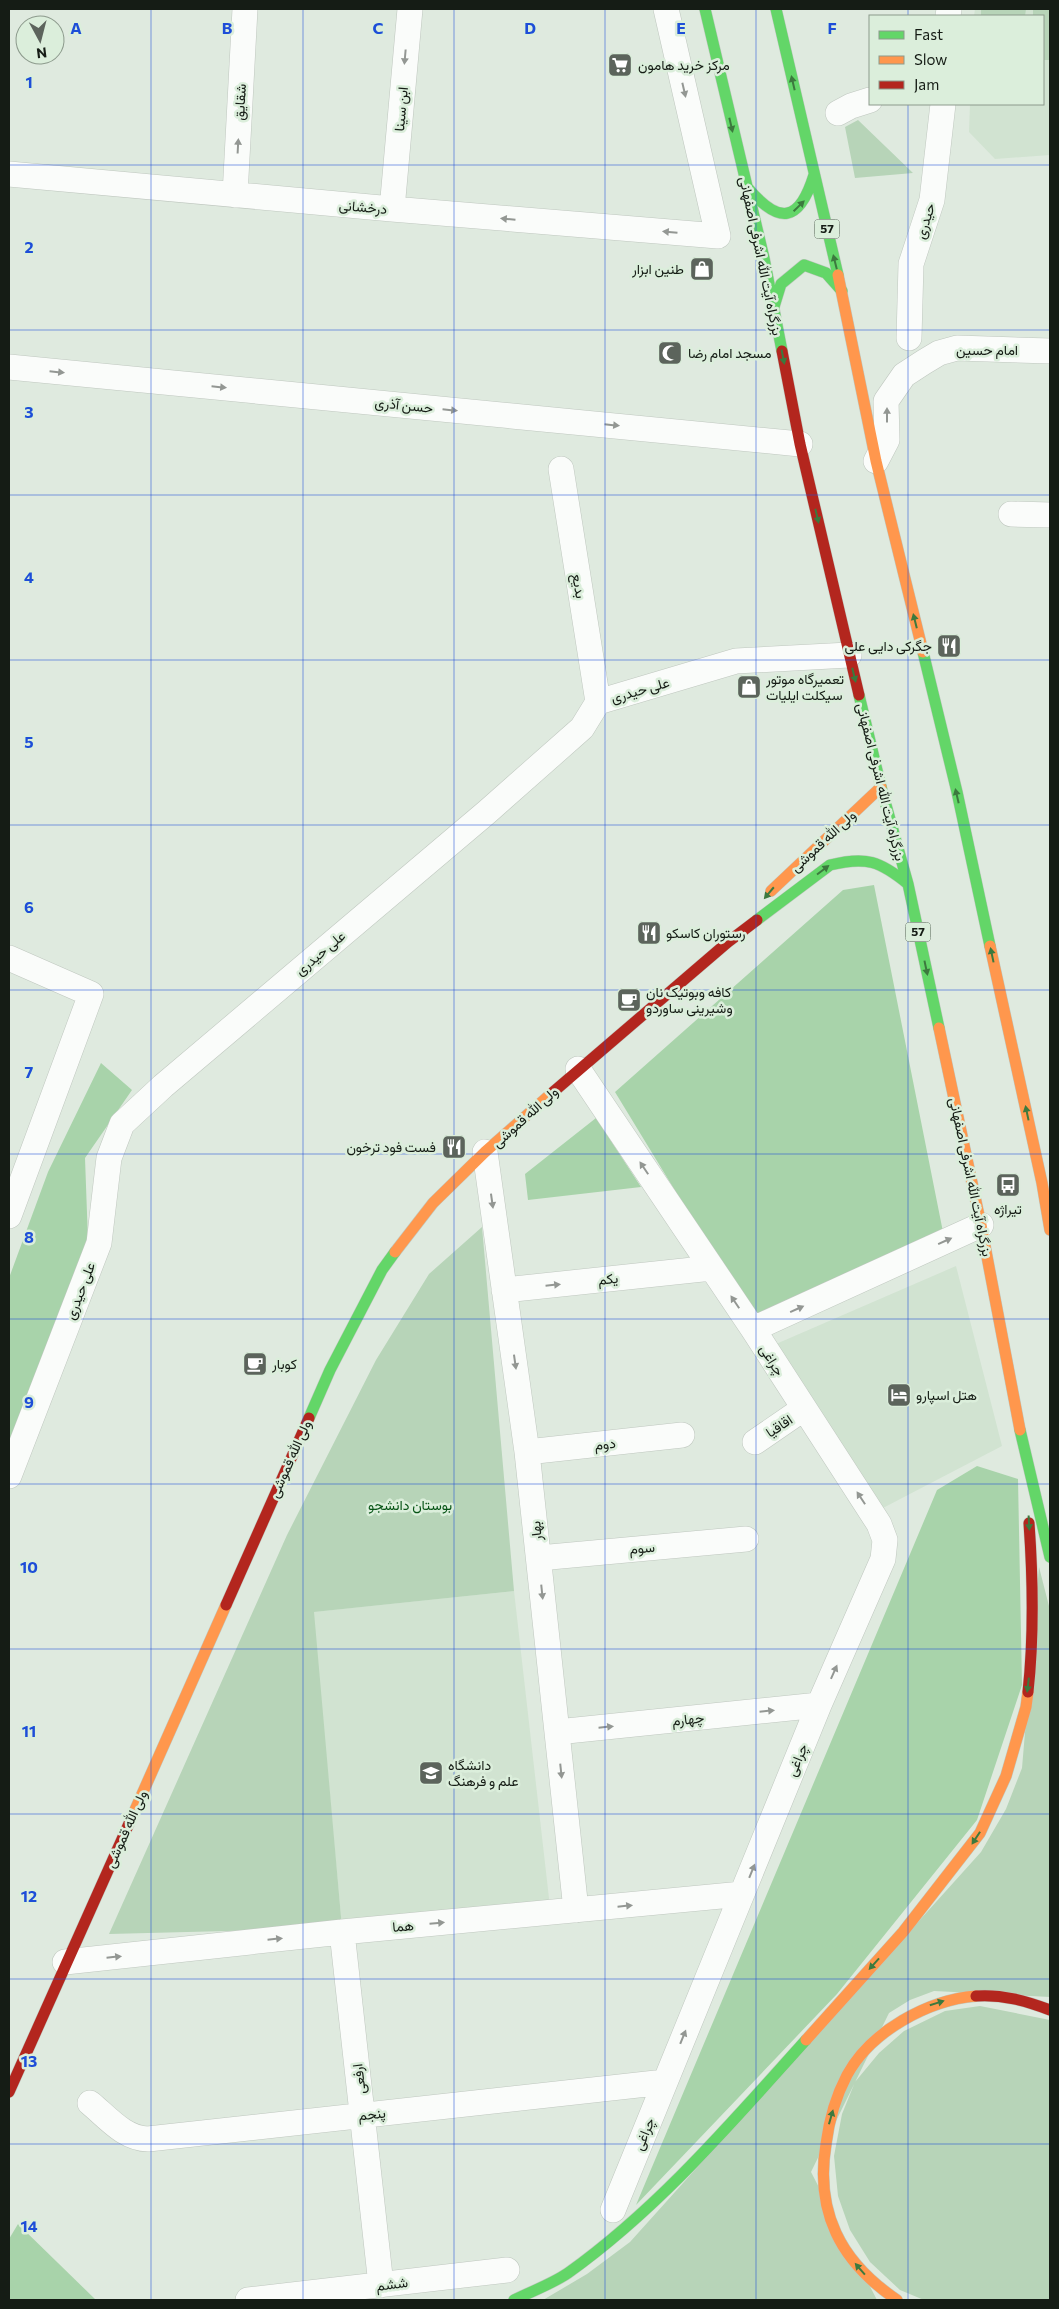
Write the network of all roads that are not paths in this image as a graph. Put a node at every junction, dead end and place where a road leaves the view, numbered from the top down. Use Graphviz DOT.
graph roads {
  1 [pos="245,9"];
  2 [pos="410,9"];
  3 [pos="666,9"];
  4 [pos="705,9"];
  5 [pos="776,9"];
  6 [pos="869,100"];
  7 [pos="943,105"];
  8 [pos="838,113"];
  9 [pos="9,174"];
  10 [pos="814,175"];
  11 [pos="746,187"];
  12 [pos="235,195"];
  13 [pos="392,209"];
  14 [pos="842,291"];
  15 [pos="773,310"];
  16 [pos="909,338"];
  17 [pos="1050,351"];
  18 [pos="9,367"];
  19 [pos="800,444"];
  20 [pos="876,461"];
  21 [pos="561,469"];
  22 [pos="1011,514"];
  23 [pos="1050,516"];
  24 [pos="849,655"];
  25 [pos="598,702"];
  26 [pos="881,787"];
  27 [pos="908,884"];
  28 [pos="728,942"];
  29 [pos="9,958"];
  30 [pos="578,1069"];
  31 [pos="485,1152"];
  32 [pos="1042,1152"];
  33 [pos="9,1216"];
  34 [pos="982,1225"];
  35 [pos="1050,1230"];
  36 [pos="712,1268"];
  37 [pos="504,1290"];
  38 [pos="753,1329"];
  39 [pos="803,1409"];
  40 [pos="682,1435"];
  41 [pos="755,1442"];
  42 [pos="527,1452"];
  43 [pos="1025,1457"];
  44 [pos="9,1476"];
  45 [pos="746,1539"];
  46 [pos="1050,1557"];
  47 [pos="539,1558"];
  48 [pos="819,1705"];
  49 [pos="557,1732"];
  50 [pos="742,1894"];
  51 [pos="576,1910"];
  52 [pos="342,1932"];
  53 [pos="65,1962"];
  54 [pos="1050,2010"];
  55 [pos="665,2082"];
  56 [pos="9,2089"];
  57 [pos="90,2103"];
  58 [pos="363,2115"];
  59 [pos="613,2210"];
  60 [pos="507,2270"];
  61 [pos="381,2285"];
  62 [pos="248,2300"];
  63 [pos="514,2300"];
  64 [pos="897,2300"];
  12 -- 1 [label="street, شقایق, one-way"];
  2 -- 13 [label="street, ابن سینا, one-way"];
  3 -- 13 [label="street, درخشانی, one-way"];
  4 -- 11 [label="main road, بزرگراه آیت الله اشرفی اصفهانی / 57, one-way"];
  10 -- 5 [label="main road, 57, one-way"];
  6 -- 8 [label="street"];
  7 -- 16 [label="street, حیدری"];
  9 -- 12 [label="street, درخشانی"];
  11 -- 10 [label="main road, one-way"];
  14 -- 10 [label="main road, 57, one-way"];
  11 -- 15 [label="main road, بزرگراه آیت الله اشرفی اصفهانی / 57"];
  12 -- 13 [label="street, درخشانی"];
  14 -- 15 [label="main road"];
  14 -- 20 [label="main road, 57"];
  15 -- 19 [label="main road, بزرگراه آیت الله اشرفی اصفهانی / 57, one-way"];
  20 -- 17 [label="street, امام حسین, one-way"];
  18 -- 19 [label="street, حسن آذری, one-way"];
  19 -- 24 [label="main road, بزرگراه آیت الله اشرفی اصفهانی / 57, one-way"];
  32 -- 20 [label="main road, 57, one-way"];
  21 -- 25 [label="street, بدیع"];
  22 -- 23 [label="street"];
  24 -- 25 [label="street, علی حیدری"];
  24 -- 26 [label="main road, بزرگراه آیت الله اشرفی اصفهانی / 57, one-way"];
  25 -- 44 [label="street, علی حیدری"];
  26 -- 27 [label="main road, بزرگراه آیت الله اشرفی اصفهانی / 57"];
  26 -- 28 [label="main road, ولی الله قموشی, one-way"];
  28 -- 27 [label="main road, ولی الله قموشی, one-way"];
  27 -- 34 [label="main road, بزرگراه آیت الله اشرفی اصفهانی / 57, one-way"];
  28 -- 30 [label="main road, ولی الله قموشی"];
  29 -- 33 [label="street"];
  30 -- 31 [label="main road, ولی الله قموشی"];
  36 -- 30 [label="street, چراغی, one-way"];
  31 -- 37 [label="street, بهار, one-way"];
  31 -- 53 [label="main road, ولی الله قموشی"];
  32 -- 35 [label="main road, 57"];
  38 -- 34 [label="street, چراغی, one-way"];
  34 -- 43 [label="main road, بزرگراه آیت الله اشرفی اصفهانی / 57"];
  37 -- 36 [label="street, یکم, one-way"];
  38 -- 36 [label="street, چراغی, one-way"];
  37 -- 42 [label="street, بهار, one-way"];
  38 -- 39 [label="street, چراغی"];
  39 -- 41 [label="street, اقاقیا"];
  48 -- 39 [label="street, چراغی, one-way"];
  40 -- 42 [label="street, دوم"];
  42 -- 47 [label="street, بهار"];
  43 -- 46 [label="main road, بزرگراه آیت الله اشرفی اصفهانی / 57"];
  43 -- 63 [label="main road, one-way"];
  45 -- 47 [label="street, سوم"];
  47 -- 49 [label="street, بهار, one-way"];
  49 -- 48 [label="street, چهارم, one-way"];
  50 -- 48 [label="street, چراغی, one-way"];
  49 -- 51 [label="street, بهار, one-way"];
  51 -- 50 [label="street, هما, one-way"];
  55 -- 50 [label="street, چراغی, one-way"];
  52 -- 51 [label="street, هما, one-way"];
  53 -- 52 [label="street, هما, one-way"];
  52 -- 58 [label="street, ارفعی"];
  53 -- 56 [label="main road, ولی الله قموشی"];
  64 -- 54 [label="main road, one-way"];
  55 -- 58 [label="street, پنجم"];
  55 -- 59 [label="street, چراغی"];
  57 -- 58 [label="street, پنجم"];
  58 -- 61 [label="street, ارفعی"];
  60 -- 61 [label="street, ششم"];
  61 -- 62 [label="street, ششم"];
}
